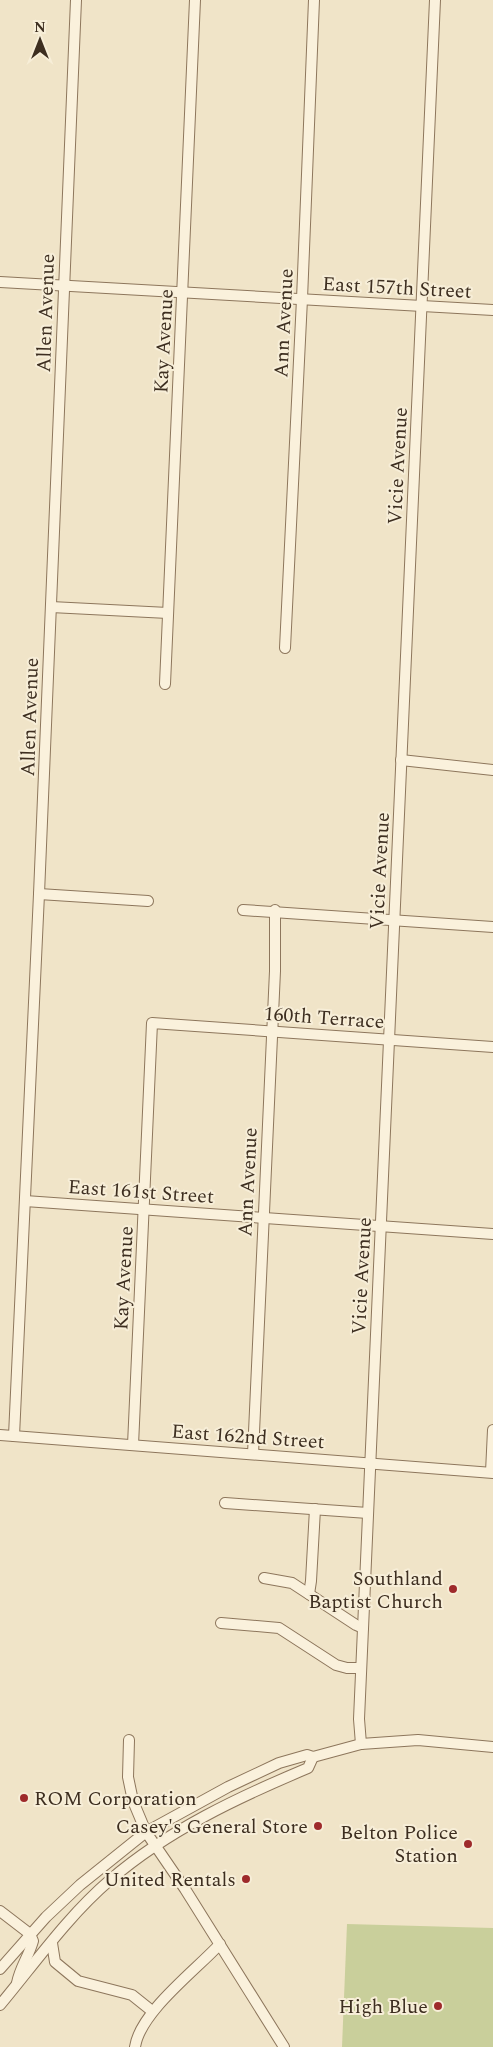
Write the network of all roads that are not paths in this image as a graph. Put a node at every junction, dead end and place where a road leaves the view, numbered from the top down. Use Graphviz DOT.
graph roads {
  1 [pos="76,0"];
  2 [pos="195,0"];
  3 [pos="314,0"];
  4 [pos="435,0"];
  5 [pos="0,282"];
  6 [pos="64,284"];
  7 [pos="183,291"];
  8 [pos="302,299"];
  9 [pos="421,305"];
  10 [pos="493,310"];
  11 [pos="51,607"];
  12 [pos="168,613"];
  13 [pos="285,648"];
  14 [pos="164,684"];
  15 [pos="401,760"];
  16 [pos="493,770"];
  17 [pos="39,894"];
  18 [pos="148,901"];
  19 [pos="243,910"];
  20 [pos="275,910"];
  21 [pos="394,920"];
  22 [pos="493,927"];
  23 [pos="152,1023"];
  24 [pos="272,1030"];
  25 [pos="389,1039"];
  26 [pos="493,1047"];
  27 [pos="25,1201"];
  28 [pos="144,1209"];
  29 [pos="263,1217"];
  30 [pos="381,1226"];
  31 [pos="493,1234"];
  32 [pos="493,1430"];
  33 [pos="0,1435"];
  34 [pos="14,1436"];
  35 [pos="133,1445"];
  36 [pos="253,1454"];
  37 [pos="370,1463"];
  38 [pos="492,1472"];
  39 [pos="225,1503"];
  40 [pos="315,1509"];
  41 [pos="368,1513"];
  42 [pos="264,1578"];
  43 [pos="309,1594"];
  44 [pos="221,1623"];
  45 [pos="363,1628"];
  46 [pos="361,1668"];
  47 [pos="130,1740"];
  48 [pos="361,1744"];
  49 [pos="493,1747"];
  50 [pos="313,1757"];
  51 [pos="146,1832"];
  52 [pos="157,1846"];
  53 [pos="0,1911"];
  54 [pos="30,1934"];
  55 [pos="52,1943"];
  56 [pos="220,1944"];
  57 [pos="55,1962"];
  58 [pos="35,1964"];
  59 [pos="0,1969"];
  60 [pos="16,1986"];
  61 [pos="0,2005"];
  62 [pos="152,2011"];
  63 [pos="135,2047"];
  64 [pos="284,2047"];
  1 -- 6 [label="street, Allen Avenue"];
  2 -- 7 [label="street, Kay Avenue"];
  3 -- 8 [label="street, Ann Avenue"];
  4 -- 9 [label="street, Vicie Avenue"];
  5 -- 6 [label="street, East 157th Street"];
  6 -- 7 [label="street, East 157th Street"];
  6 -- 11 [label="street, Allen Avenue"];
  7 -- 8 [label="street, East 157th Street"];
  7 -- 12 [label="street, Kay Avenue"];
  8 -- 9 [label="street, East 157th Street"];
  8 -- 13 [label="street, Ann Avenue"];
  9 -- 10 [label="street, East 157th Street"];
  9 -- 15 [label="street, Vicie Avenue"];
  11 -- 12 [label="street"];
  11 -- 17 [label="street, Allen Avenue"];
  12 -- 14 [label="street, Kay Avenue"];
  15 -- 16 [label="street"];
  15 -- 21 [label="street, Vicie Avenue"];
  17 -- 18 [label="street"];
  17 -- 27 [label="street, Allen Avenue"];
  19 -- 20 [label="street"];
  20 -- 21 [label="street"];
  20 -- 24 [label="street, Ann Avenue"];
  21 -- 22 [label="street"];
  21 -- 25 [label="street, Vicie Avenue"];
  23 -- 24 [label="street, 160th Terrace"];
  23 -- 28 [label="street, Kay Avenue"];
  24 -- 25 [label="street, 160th Terrace"];
  24 -- 29 [label="street, Ann Avenue"];
  25 -- 26 [label="street, 160th Terrace"];
  25 -- 30 [label="street, Vicie Avenue"];
  27 -- 28 [label="street, East 161st Street"];
  27 -- 34 [label="street, Allen Avenue"];
  28 -- 29 [label="street, East 161st Street"];
  28 -- 35 [label="street, Kay Avenue"];
  29 -- 30 [label="street, East 161st Street"];
  29 -- 36 [label="street, Ann Avenue"];
  30 -- 31 [label="street, East 161st Street"];
  30 -- 37 [label="street, Vicie Avenue"];
  32 -- 38 [label="street"];
  33 -- 34 [label="street, East 162nd Street"];
  34 -- 35 [label="street, East 162nd Street"];
  35 -- 36 [label="street, East 162nd Street"];
  36 -- 37 [label="street, East 162nd Street"];
  37 -- 38 [label="street, East 162nd Street"];
  37 -- 41 [label="street, Vicie Avenue"];
  39 -- 40 [label="street"];
  40 -- 41 [label="street"];
  40 -- 43 [label="street"];
  41 -- 45 [label="street, Vicie Avenue"];
  42 -- 43 [label="street"];
  43 -- 45 [label="street"];
  44 -- 46 [label="street"];
  45 -- 46 [label="street, Vicie Avenue"];
  46 -- 48 [label="street, Vicie Avenue"];
  47 -- 51 [label="street"];
  48 -- 49 [label="street"];
  48 -- 50 [label="street"];
  50 -- 51 [label="street"];
  50 -- 52 [label="street"];
  51 -- 52 [label="street"];
  51 -- 54 [label="street"];
  52 -- 55 [label="street"];
  52 -- 56 [label="street"];
  53 -- 54 [label="street"];
  54 -- 59 [label="street"];
  54 -- 60 [label="street"];
  55 -- 57 [label="street"];
  55 -- 58 [label="street"];
  56 -- 62 [label="street"];
  56 -- 64 [label="street"];
  57 -- 58 [label="street"];
  57 -- 62 [label="street"];
  58 -- 60 [label="street"];
  60 -- 61 [label="street"];
  62 -- 63 [label="street"];
}
